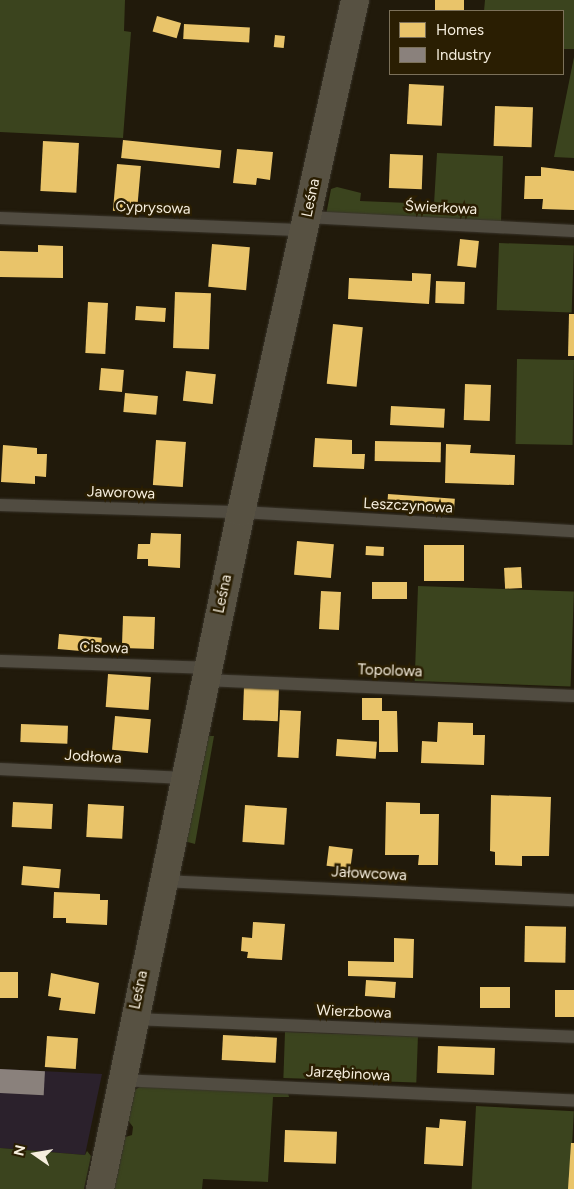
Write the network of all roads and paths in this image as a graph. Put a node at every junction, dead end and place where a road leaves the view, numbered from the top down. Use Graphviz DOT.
graph roads {
  1 [pos="355,0"];
  2 [pos="0,218"];
  3 [pos="305,224"];
  4 [pos="574,231"];
  5 [pos="0,505"];
  6 [pos="241,512"];
  7 [pos="574,532"];
  8 [pos="0,661"];
  9 [pos="206,674"];
  10 [pos="574,696"];
  11 [pos="0,769"];
  12 [pos="184,778"];
  13 [pos="163,881"];
  14 [pos="573,900"];
  15 [pos="133,1019"];
  16 [pos="574,1037"];
  17 [pos="120,1080"];
  18 [pos="574,1100"];
  19 [pos="100,1189"];
  1 -- 3 [label="street, Leśna"];
  2 -- 3 [label="lane, Cyprysowa"];
  3 -- 4 [label="lane, Świerkowa"];
  3 -- 6 [label="street, Leśna"];
  5 -- 6 [label="lane, Jaworowa"];
  6 -- 7 [label="lane, Leszczynowa"];
  6 -- 9 [label="street, Leśna"];
  8 -- 9 [label="lane, Cisowa"];
  9 -- 10 [label="lane, Topolowa"];
  9 -- 12 [label="street, Leśna"];
  11 -- 12 [label="lane, Jodłowa"];
  12 -- 13 [label="street, Leśna"];
  13 -- 14 [label="lane, Jałowcowa"];
  13 -- 15 [label="street, Leśna"];
  15 -- 16 [label="lane, Wierzbowa"];
  15 -- 17 [label="street, Leśna"];
  17 -- 18 [label="lane, Jarzębinowa"];
  17 -- 19 [label="street, Leśna"];
}
